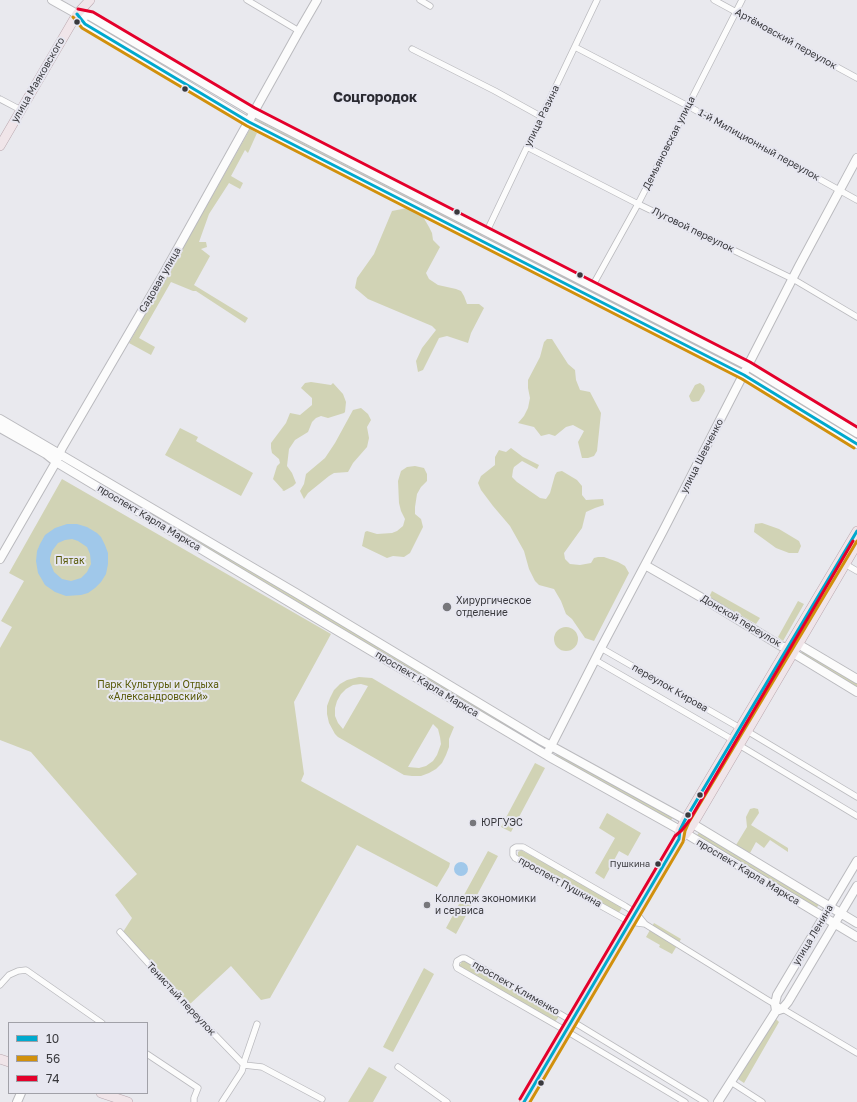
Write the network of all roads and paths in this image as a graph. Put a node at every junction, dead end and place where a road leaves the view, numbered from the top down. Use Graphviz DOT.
graph roads {
  1 [pos="52,0"];
  2 [pos="81,0"];
  3 [pos="90,0"];
  4 [pos="247,0"];
  5 [pos="317,0"];
  6 [pos="420,0"];
  7 [pos="597,0"];
  8 [pos="714,0"];
  9 [pos="742,0"];
  10 [pos="430,6"];
  11 [pos="736,12"];
  12 [pos="77,14"];
  13 [pos="299,30"];
  14 [pos="574,47"];
  15 [pos="412,49"];
  16 [pos="857,78"];
  17 [pos="0,98"];
  18 [pos="688,106"];
  19 [pos="21,110"];
  20 [pos="254,112"];
  21 [pos="542,117"];
  22 [pos="249,122"];
  23 [pos="0,146"];
  24 [pos="527,147"];
  25 [pos="857,158"];
  26 [pos="840,190"];
  27 [pos="857,200"];
  28 [pos="638,204"];
  29 [pos="487,231"];
  30 [pos="793,279"];
  31 [pos="593,285"];
  32 [pos="857,317"];
  33 [pos="748,366"];
  34 [pos="744,375"];
  35 [pos="0,419"];
  36 [pos="0,428"];
  37 [pos="857,433"];
  38 [pos="857,444"];
  39 [pos="60,454"];
  40 [pos="56,462"];
  41 [pos="857,531"];
  42 [pos="856,549"];
  43 [pos="0,559"];
  44 [pos="845,564"];
  45 [pos="645,565"];
  46 [pos="857,571"];
  47 [pos="798,644"];
  48 [pos="601,648"];
  49 [pos="790,651"];
  50 [pos="595,660"];
  51 [pos="857,679"];
  52 [pos="857,692"];
  53 [pos="744,729"];
  54 [pos="736,743"];
  55 [pos="551,746"];
  56 [pos="547,754"];
  57 [pos="857,797"];
  58 [pos="857,816"];
  59 [pos="689,822"];
  60 [pos="681,835"];
  61 [pos="857,861"];
  62 [pos="857,886"];
  63 [pos="830,907"];
  64 [pos="636,912"];
  65 [pos="841,913"];
  66 [pos="824,917"];
  67 [pos="630,922"];
  68 [pos="857,923"];
  69 [pos="645,924"];
  70 [pos="835,924"];
  71 [pos="120,932"];
  72 [pos="857,937"];
  73 [pos="0,985"];
  74 [pos="778,1008"];
  75 [pos="572,1021"];
  76 [pos="101,1022"];
  77 [pos="256,1024"];
  78 [pos="566,1031"];
  79 [pos="857,1053"];
  80 [pos="148,1055"];
  81 [pos="244,1065"];
  82 [pos="398,1067"];
  83 [pos="731,1082"];
  84 [pos="104,1094"];
  85 [pos="322,1099"];
  86 [pos="128,1102"];
  87 [pos="194,1102"];
  88 [pos="222,1102"];
  89 [pos="447,1102"];
  90 [pos="524,1102"];
  91 [pos="685,1102"];
  92 [pos="705,1102"];
  93 [pos="718,1102"];
  94 [pos="762,1102"];
  1 -- 12 [label="street"];
  2 -- 12 [label="main road, улица Маяковского"];
  3 -- 12 [label="main road, улица Маяковского"];
  4 -- 13 [label="street"];
  5 -- 13 [label="street, Садовая улица"];
  6 -- 10 [label="street"];
  7 -- 14 [label="street, улица Разина"];
  8 -- 11 [label="street, Артёмовский переулок"];
  9 -- 11 [label="street, Демьяновская улица"];
  11 -- 16 [label="street, Артёмовский переулок"];
  11 -- 18 [label="street, Демьяновская улица"];
  12 -- 19 [label="main road, улица Маяковского"];
  12 -- 20 [label="street"];
  12 -- 22 [label="street"];
  13 -- 20 [label="street, Садовая улица"];
  14 -- 18 [label="street, 1-й Милиционный переулок"];
  14 -- 21 [label="street, улица Разина"];
  15 -- 21 [label="street"];
  17 -- 19 [label="street"];
  18 -- 26 [label="street, 1-й Милиционный переулок"];
  18 -- 28 [label="street, Демьяновская улица"];
  19 -- 23 [label="main road, улица Маяковского"];
  20 -- 22 [label="street, Садовая улица"];
  20 -- 29 [label="street"];
  21 -- 24 [label="street, улица Разина"];
  22 -- 34 [label="street"];
  22 -- 39 [label="street, Садовая улица"];
  24 -- 28 [label="street, Луговой переулок"];
  24 -- 29 [label="street, улица Разина"];
  25 -- 26 [label="street, улица Шевченко"];
  26 -- 27 [label="street, 1-й Милиционный переулок"];
  26 -- 30 [label="street, улица Шевченко"];
  28 -- 30 [label="street, Луговой переулок"];
  28 -- 31 [label="street, Демьяновская улица"];
  29 -- 31 [label="street"];
  30 -- 32 [label="street, Луговой переулок"];
  30 -- 33 [label="street, улица Шевченко"];
  31 -- 33 [label="street"];
  33 -- 34 [label="street, улица Шевченко"];
  33 -- 37 [label="street"];
  34 -- 38 [label="street"];
  34 -- 45 [label="street, улица Шевченко"];
  35 -- 39 [label="street, проспект Карла Маркса"];
  36 -- 40 [label="street, проспект Карла Маркса"];
  39 -- 40 [label="street, Садовая улица"];
  39 -- 55 [label="street, проспект Карла Маркса"];
  40 -- 43 [label="street, Садовая улица"];
  40 -- 56 [label="street, проспект Карла Маркса"];
  41 -- 49 [label="main road"];
  42 -- 44 [label="main road"];
  44 -- 46 [label="street"];
  44 -- 47 [label="main road"];
  45 -- 48 [label="street, улица Шевченко"];
  45 -- 49 [label="street, Донской переулок"];
  47 -- 49 [label="main road"];
  47 -- 51 [label="street"];
  48 -- 50 [label="street, улица Шевченко"];
  48 -- 53 [label="street, переулок Кирова"];
  49 -- 52 [label="street, Донской переулок"];
  49 -- 53 [label="main road"];
  50 -- 54 [label="street, переулок Кирова"];
  50 -- 55 [label="street, улица Шевченко"];
  53 -- 54 [label="main road"];
  53 -- 57 [label="street, переулок Кирова"];
  54 -- 58 [label="street, переулок Кирова"];
  54 -- 59 [label="main road"];
  55 -- 56 [label="street, улица Шевченко"];
  55 -- 59 [label="street, проспект Карла Маркса"];
  56 -- 60 [label="street, проспект Карла Маркса"];
  59 -- 60 [label="main road"];
  59 -- 63 [label="street, проспект Карла Маркса"];
  60 -- 64 [label="main road"];
  60 -- 66 [label="street, проспект Карла Маркса"];
  61 -- 63 [label="street, улица Ленина"];
  62 -- 65 [label="street, улица Ленина"];
  63 -- 65 [label="street, проспект Карла Маркса"];
  63 -- 66 [label="street, улица Ленина"];
  64 -- 67 [label="main road"];
  64 -- 67 [label="street, проспект Пушкина"];
  64 -- 69 [label="street, проспект Пушкина"];
  65 -- 68 [label="street, проспект Карла Маркса"];
  65 -- 70 [label="street, улица Ленина"];
  66 -- 70 [label="street, проспект Карла Маркса"];
  66 -- 74 [label="street, улица Ленина"];
  67 -- 69 [label="street, проспект Пушкина"];
  67 -- 75 [label="main road"];
  69 -- 74 [label="street, проспект Пушкина"];
  70 -- 72 [label="street, проспект Карла Маркса"];
  70 -- 74 [label="street, улица Ленина"];
  71 -- 81 [label="street, Тенистый переулок"];
  73 -- 76 [label="street"];
  74 -- 79 [label="street, проспект Пушкина"];
  74 -- 83 [label="street, улица Ленина"];
  75 -- 78 [label="main road"];
  75 -- 78 [label="street, проспект Клименко"];
  75 -- 92 [label="street, проспект Клименко"];
  77 -- 81 [label="street"];
  78 -- 90 [label="main road"];
  78 -- 91 [label="street, проспект Клименко"];
  80 -- 87 [label="street"];
  81 -- 85 [label="street"];
  81 -- 88 [label="street"];
  82 -- 89 [label="street"];
  83 -- 93 [label="street, улица Ленина"];
  83 -- 94 [label="street"];
  84 -- 86 [label="main road"];
}
